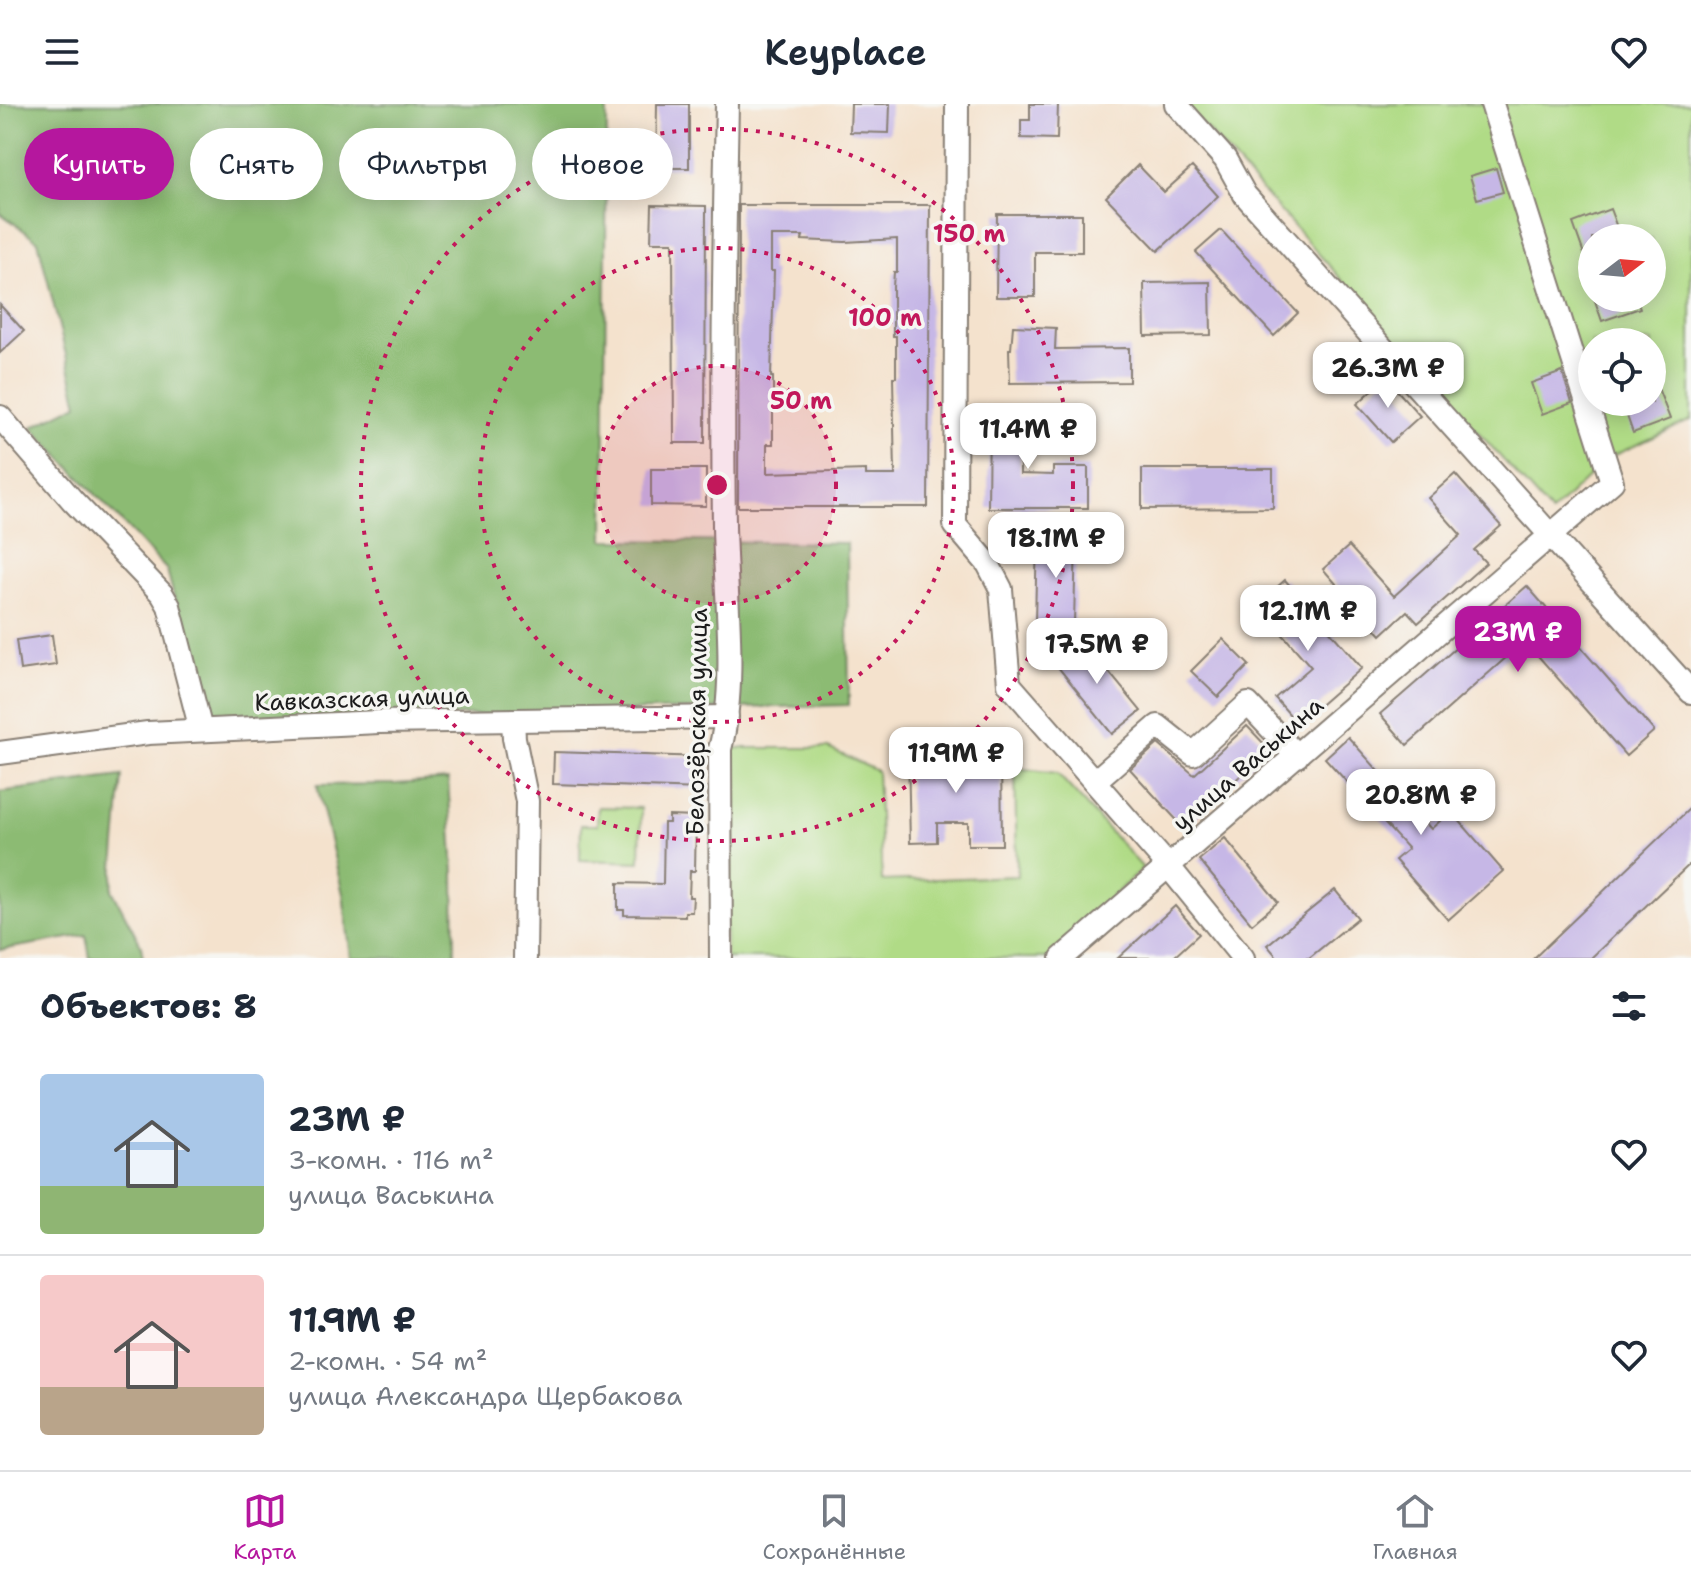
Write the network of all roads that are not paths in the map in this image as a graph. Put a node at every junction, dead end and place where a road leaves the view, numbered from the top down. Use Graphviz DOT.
graph roads {
  1 [pos="727,104"];
  2 [pos="957,104"];
  3 [pos="1176,104"];
  4 [pos="1492,104"];
  5 [pos="0,417"];
  6 [pos="1550,537"];
  7 [pos="1691,692"];
  8 [pos="727,717"];
  9 [pos="513,721"];
  10 [pos="201,730"];
  11 [pos="0,753"];
  12 [pos="1297,756"];
  13 [pos="1095,781"];
  14 [pos="1169,867"];
  15 [pos="525,958"];
  16 [pos="721,958"];
  17 [pos="1062,958"];
  18 [pos="1243,958"];
  1 -- 8 [label="street, Белозёрская улица"];
  2 -- 13 [label="street"];
  3 -- 6 [label="street"];
  4 -- 6 [label="street, улица Васькина"];
  5 -- 10 [label="street"];
  6 -- 7 [label="street"];
  6 -- 12 [label="street, улица Васькина"];
  8 -- 9 [label="street, Кавказская улица"];
  8 -- 16 [label="street, Белозёрская улица"];
  9 -- 10 [label="street, Кавказская улица"];
  9 -- 15 [label="street"];
  10 -- 11 [label="street, Кавказская улица"];
  12 -- 13 [label="street"];
  12 -- 14 [label="street, улица Васькина"];
  13 -- 14 [label="street"];
  14 -- 17 [label="street, улица Васькина"];
  14 -- 18 [label="street"];
}
